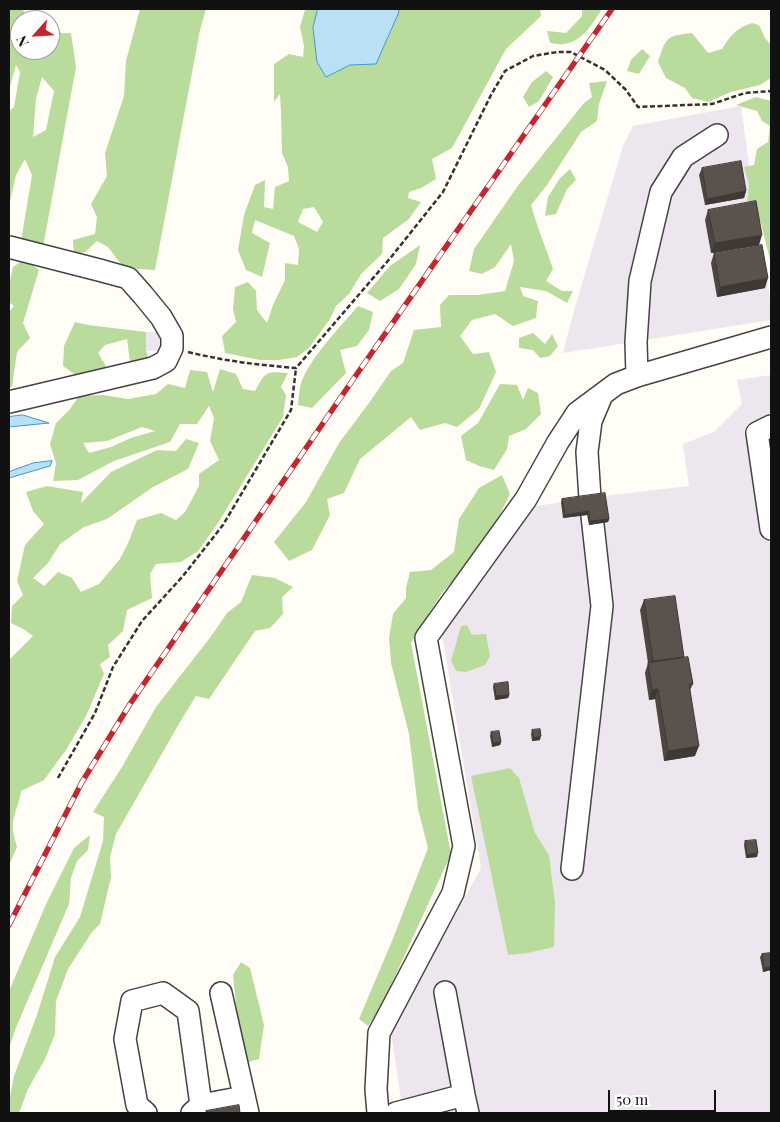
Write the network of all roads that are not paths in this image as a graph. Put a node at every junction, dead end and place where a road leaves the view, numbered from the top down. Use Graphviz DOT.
graph roads {
  1 [pos="717,135"];
  2 [pos="9,247"];
  3 [pos="771,337"];
  4 [pos="637,376"];
  5 [pos="602,395"];
  6 [pos="9,402"];
  7 [pos="771,426"];
  8 [pos="771,529"];
  9 [pos="572,869"];
  10 [pos="445,992"];
  11 [pos="221,993"];
  12 [pos="466,1104"];
  13 [pos="246,1105"];
  14 [pos="197,1109"];
  15 [pos="146,1113"];
  16 [pos="378,1113"];
  17 [pos="396,1113"];
  1 -- 4 [label="street"];
  2 -- 6 [label="street"];
  3 -- 4 [label="street"];
  4 -- 5 [label="street"];
  5 -- 9 [label="street"];
  5 -- 16 [label="street"];
  7 -- 8 [label="street"];
  10 -- 12 [label="street"];
  11 -- 13 [label="street"];
  12 -- 17 [label="street"];
  13 -- 14 [label="street"];
  14 -- 15 [label="street"];
}
